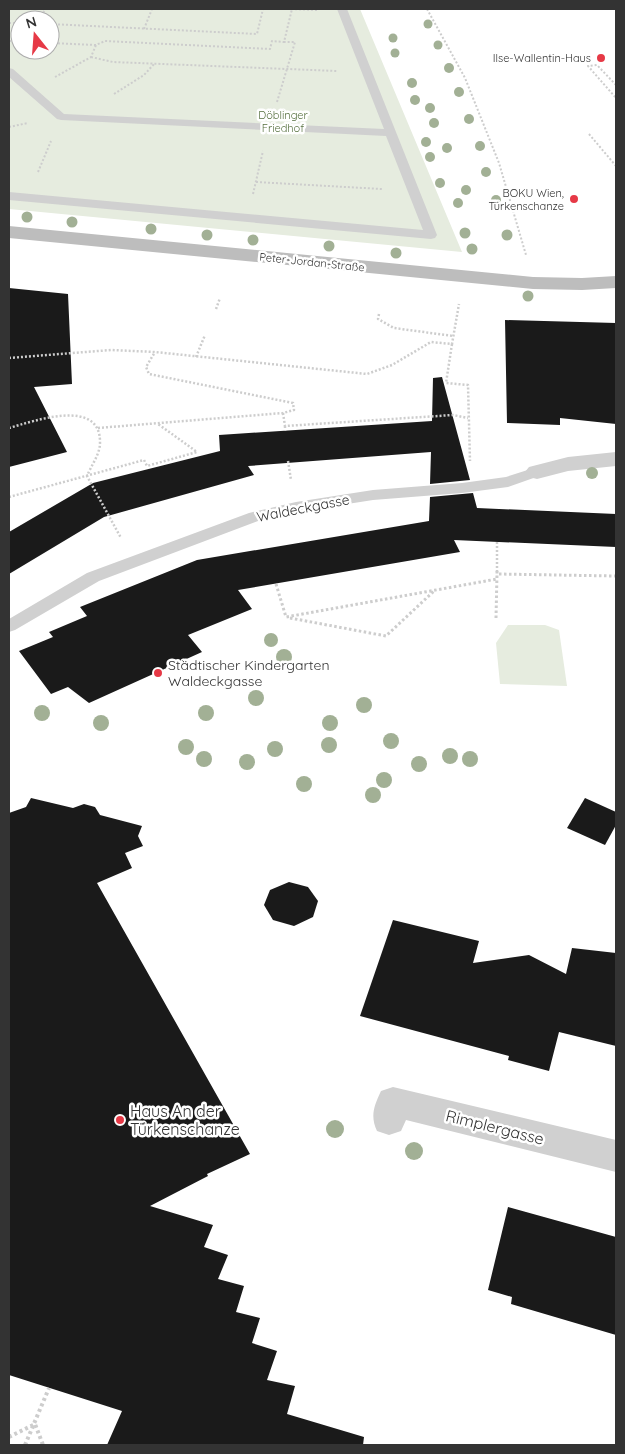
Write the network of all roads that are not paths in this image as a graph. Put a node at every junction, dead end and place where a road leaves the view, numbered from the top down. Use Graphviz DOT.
graph roads {
  1 [pos="342,9"];
  2 [pos="9,71"];
  3 [pos="391,133"];
  4 [pos="9,196"];
  5 [pos="9,232"];
  6 [pos="616,282"];
  7 [pos="616,459"];
  8 [pos="537,472"];
  9 [pos="9,626"];
  10 [pos="389,1120"];
  11 [pos="616,1156"];
  1 -- 3 [label="lane"];
  2 -- 3 [label="lane"];
  3 -- 4 [label="lane"];
  5 -- 6 [label="street, Peter-Jordan-Straße"];
  7 -- 8 [label="street, Waldeckgasse"];
  8 -- 9 [label="lane, Waldeckgasse"];
  10 -- 11 [label="street, Rimplergasse"];
}
